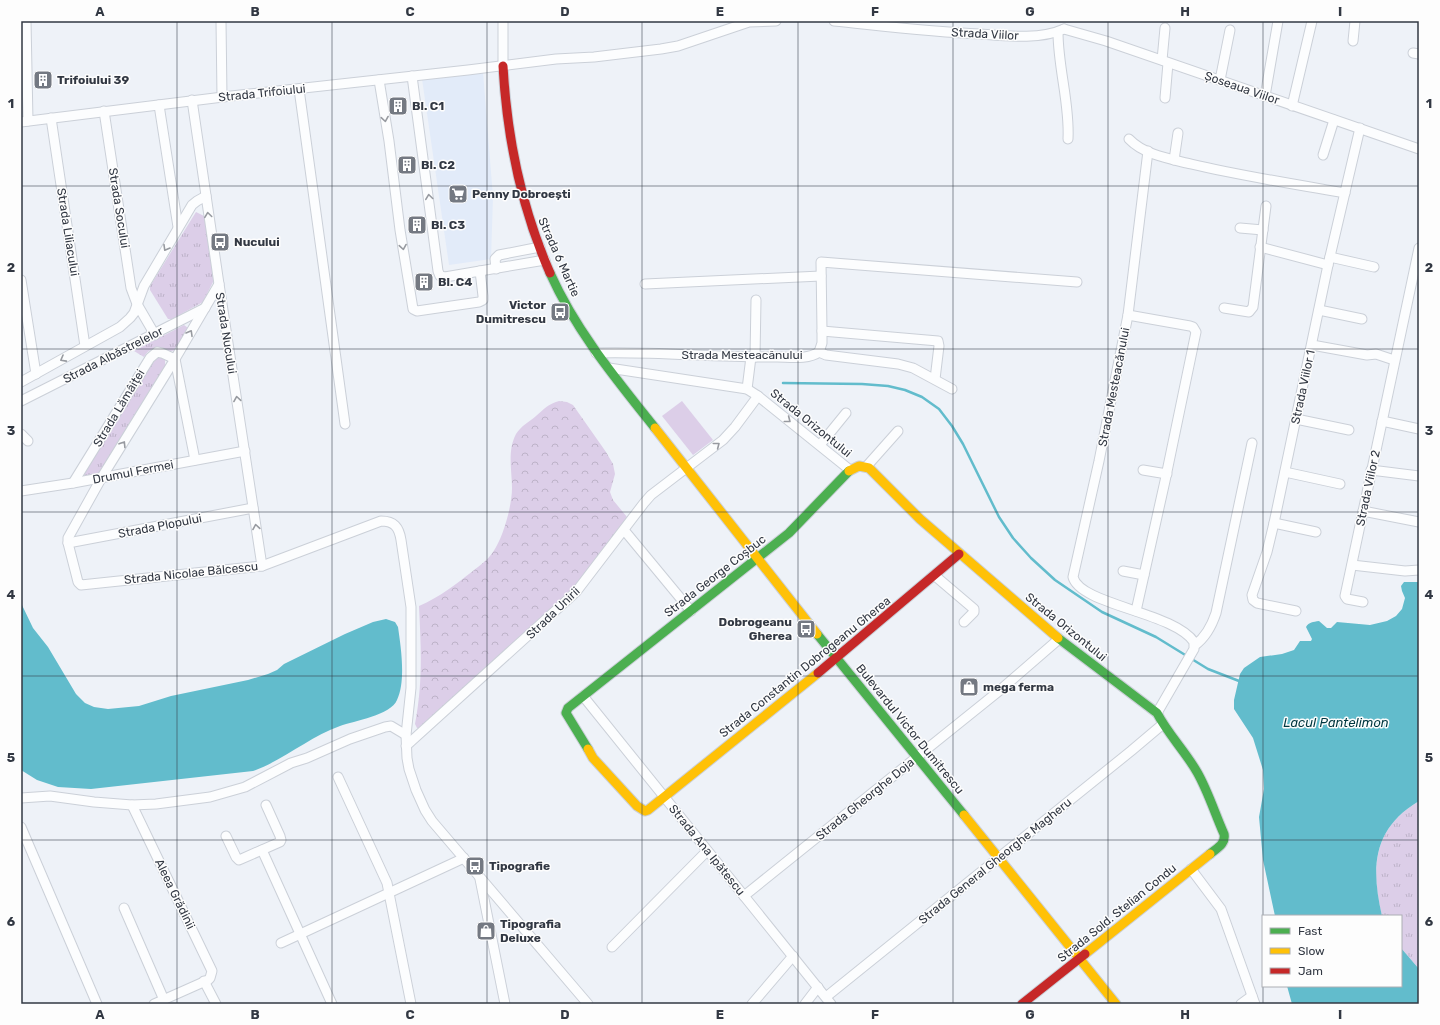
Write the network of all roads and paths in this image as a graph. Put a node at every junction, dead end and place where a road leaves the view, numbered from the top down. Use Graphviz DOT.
graph roads {
  1 [pos="26,21"];
  2 [pos="221,21"];
  3 [pos="503,21"];
  4 [pos="776,21"];
  5 [pos="834,21"];
  6 [pos="1278,21"];
  7 [pos="1312,21"];
  8 [pos="1355,21"];
  9 [pos="1062,28"];
  10 [pos="1165,28"];
  11 [pos="1230,30"];
  12 [pos="1353,41"];
  13 [pos="1165,61"];
  14 [pos="503,66"];
  15 [pos="412,76"];
  16 [pos="379,80"];
  17 [pos="1220,80"];
  18 [pos="299,89"];
  19 [pos="1265,96"];
  20 [pos="222,97"];
  21 [pos="1164,98"];
  22 [pos="192,100"];
  23 [pos="159,104"];
  24 [pos="1292,106"];
  25 [pos="104,111"];
  26 [pos="51,118"];
  27 [pos="1334,120"];
  28 [pos="24,122"];
  29 [pos="1360,128"];
  30 [pos="1178,133"];
  31 [pos="1068,139"];
  32 [pos="1129,139"];
  33 [pos="1419,149"];
  34 [pos="1148,151"];
  35 [pos="1323,155"];
  36 [pos="1174,160"];
  37 [pos="1345,193"];
  38 [pos="206,196"];
  39 [pos="1266,206"];
  40 [pos="178,226"];
  41 [pos="1240,228"];
  42 [pos="1263,230"];
  43 [pos="540,247"];
  44 [pos="1260,247"];
  45 [pos="1419,248"];
  46 [pos="545,260"];
  47 [pos="1329,261"];
  48 [pos="1374,267"];
  49 [pos="496,269"];
  50 [pos="480,272"];
  51 [pos="822,276"];
  52 [pos="21,280"];
  53 [pos="1077,282"];
  54 [pos="219,284"];
  55 [pos="645,284"];
  56 [pos="756,300"];
  57 [pos="137,304"];
  58 [pos="205,308"];
  59 [pos="1224,308"];
  60 [pos="1319,310"];
  61 [pos="1128,315"];
  62 [pos="1362,320"];
  63 [pos="822,331"];
  64 [pos="154,334"];
  65 [pos="1312,345"];
  66 [pos="85,346"];
  67 [pos="819,352"];
  68 [pos="596,353"];
  69 [pos="753,357"];
  70 [pos="175,359"];
  71 [pos="1394,360"];
  72 [pos="609,368"];
  73 [pos="36,374"];
  74 [pos="935,379"];
  75 [pos="21,382"];
  76 [pos="747,389"];
  77 [pos="952,389"];
  78 [pos="758,396"];
  79 [pos="21,401"];
  80 [pos="846,413"];
  81 [pos="1296,419"];
  82 [pos="1382,421"];
  83 [pos="345,424"];
  84 [pos="1419,429"];
  85 [pos="1349,430"];
  86 [pos="898,431"];
  87 [pos="21,434"];
  88 [pos="28,442"];
  89 [pos="1252,442"];
  90 [pos="820,445"];
  91 [pos="245,451"];
  92 [pos="195,460"];
  93 [pos="866,466"];
  94 [pos="852,468"];
  95 [pos="686,469"];
  96 [pos="1143,470"];
  97 [pos="1371,470"];
  98 [pos="1285,472"];
  99 [pos="1167,474"];
  100 [pos="1419,476"];
  101 [pos="102,477"];
  102 [pos="73,483"];
  103 [pos="1340,484"];
  104 [pos="21,491"];
  105 [pos="253,508"];
  106 [pos="1363,511"];
  107 [pos="1274,522"];
  108 [pos="1419,522"];
  109 [pos="624,530"];
  110 [pos="1316,532"];
  111 [pos="68,543"];
  112 [pos="959,554"];
  113 [pos="757,559"];
  114 [pos="1352,565"];
  115 [pos="262,566"];
  116 [pos="1419,570"];
  117 [pos="1123,571"];
  118 [pos="1144,575"];
  119 [pos="934,576"];
  120 [pos="1363,602"];
  121 [pos="691,611"];
  122 [pos="1136,611"];
  123 [pos="1296,611"];
  124 [pos="964,622"];
  125 [pos="1059,639"];
  126 [pos="1195,647"];
  127 [pos="837,658"];
  128 [pos="583,696"];
  129 [pos="1157,713"];
  130 [pos="1163,724"];
  131 [pos="406,735"];
  132 [pos="406,746"];
  133 [pos="916,757"];
  134 [pos="338,778"];
  135 [pos="664,797"];
  136 [pos="21,798"];
  137 [pos="132,804"];
  138 [pos="266,805"];
  139 [pos="21,827"];
  140 [pos="226,836"];
  141 [pos="1225,839"];
  142 [pos="262,850"];
  143 [pos="708,851"];
  144 [pos="464,858"];
  145 [pos="999,859"];
  146 [pos="1191,869"];
  147 [pos="480,877"];
  148 [pos="389,893"];
  149 [pos="744,896"];
  150 [pos="124,908"];
  151 [pos="300,934"];
  152 [pos="281,942"];
  153 [pos="612,947"];
  154 [pos="793,956"];
  155 [pos="1079,958"];
  156 [pos="204,981"];
  157 [pos="818,987"];
  158 [pos="164,1000"];
  159 [pos="1254,1000"];
  160 [pos="829,1001"];
  161 [pos="97,1004"];
  162 [pos="154,1004"];
  163 [pos="216,1004"];
  164 [pos="332,1004"];
  165 [pos="411,1004"];
  166 [pos="505,1004"];
  167 [pos="588,1004"];
  168 [pos="752,1004"];
  169 [pos="805,1004"];
  170 [pos="1022,1004"];
  171 [pos="1116,1004"];
  172 [pos="1241,1004"];
  1 -- 28 [label="street"];
  2 -- 20 [label="street"];
  3 -- 14 [label="street"];
  4 -- 14 [label="street, Strada Trifoiului"];
  5 -- 9 [label="street, Strada Viilor"];
  6 -- 19 [label="street"];
  7 -- 24 [label="street"];
  8 -- 12 [label="street"];
  9 -- 13 [label="street, Șoseaua Viilor"];
  9 -- 31 [label="street"];
  10 -- 13 [label="street"];
  11 -- 17 [label="street"];
  13 -- 17 [label="street, Șoseaua Viilor"];
  13 -- 21 [label="street"];
  14 -- 15 [label="street, Strada Trifoiului"];
  14 -- 43 [label="street, Strada 6 Martie"];
  15 -- 16 [label="street, Strada Trifoiului"];
  50 -- 15 [label="street, one-way"];
  16 -- 18 [label="street, Strada Trifoiului"];
  16 -- 50 [label="street, one-way"];
  17 -- 19 [label="street, Șoseaua Viilor"];
  18 -- 20 [label="street, Strada Trifoiului"];
  18 -- 83 [label="street"];
  19 -- 24 [label="street, Șoseaua Viilor"];
  20 -- 22 [label="street, Strada Trifoiului"];
  22 -- 23 [label="street, Strada Trifoiului"];
  22 -- 38 [label="street, Strada Nucului"];
  23 -- 25 [label="street, Strada Trifoiului"];
  23 -- 40 [label="street"];
  24 -- 27 [label="street, Șoseaua Viilor"];
  25 -- 26 [label="street, Strada Trifoiului"];
  25 -- 57 [label="street, Strada Socului"];
  26 -- 28 [label="street, Strada Trifoiului"];
  26 -- 66 [label="street, Strada Liliacului"];
  27 -- 29 [label="street, Șoseaua Viilor"];
  27 -- 35 [label="street"];
  29 -- 33 [label="street, Șoseaua Viilor"];
  29 -- 37 [label="street, Strada Viilor 1"];
  30 -- 36 [label="street"];
  32 -- 34 [label="street"];
  34 -- 36 [label="street"];
  34 -- 61 [label="street"];
  36 -- 37 [label="street"];
  37 -- 47 [label="street, Strada Viilor 1"];
  38 -- 40 [label="street, Strada Albăstrelelor"];
  54 -- 38 [label="street, Strada Nucului, one-way"];
  39 -- 42 [label="street"];
  40 -- 57 [label="street, Strada Albăstrelelor, one-way"];
  41 -- 42 [label="street"];
  42 -- 44 [label="street"];
  43 -- 46 [label="street, Strada 6 Martie"];
  43 -- 49 [label="street"];
  44 -- 47 [label="street"];
  44 -- 59 [label="street"];
  45 -- 71 [label="street, Strada Viilor 2"];
  46 -- 49 [label="street"];
  46 -- 68 [label="street, Strada 6 Martie"];
  47 -- 48 [label="street"];
  47 -- 60 [label="street, Strada Viilor 1"];
  49 -- 50 [label="street"];
  51 -- 53 [label="street"];
  51 -- 55 [label="street"];
  51 -- 63 [label="street"];
  52 -- 73 [label="street"];
  54 -- 58 [label="street, Strada Lămâiței"];
  91 -- 54 [label="street, Strada Nucului, one-way"];
  56 -- 69 [label="street"];
  57 -- 64 [label="street, Strada Socului"];
  57 -- 66 [label="street, Strada Albăstrelelor"];
  58 -- 64 [label="street, Strada Albăstrelelor"];
  70 -- 58 [label="street, Strada Lămâiței, one-way"];
  60 -- 62 [label="street"];
  60 -- 65 [label="street, Strada Viilor 1"];
  61 -- 99 [label="street, Strada Mesteacănului"];
  61 -- 122 [label="street, Strada Mesteacănului"];
  63 -- 67 [label="street"];
  63 -- 74 [label="street"];
  64 -- 79 [label="street, Strada Albăstrelelor"];
  65 -- 71 [label="street"];
  65 -- 81 [label="street, Strada Viilor 1"];
  66 -- 73 [label="street, Strada Albăstrelelor, one-way"];
  67 -- 69 [label="street, Strada Mesteacănului"];
  67 -- 74 [label="street, Strada Mesteacănului"];
  68 -- 69 [label="street, Strada Mesteacănului"];
  68 -- 72 [label="street, Strada 6 Martie"];
  69 -- 76 [label="street"];
  70 -- 92 [label="street"];
  101 -- 70 [label="street, Strada Lămâiței, one-way"];
  70 -- 102 [label="street, Strada Lămâiței"];
  71 -- 82 [label="street, Strada Viilor 2"];
  72 -- 76 [label="street"];
  72 -- 95 [label="street, Strada 6 Martie"];
  73 -- 75 [label="street, Strada Albăstrelelor"];
  74 -- 77 [label="street, Strada Mesteacănului"];
  76 -- 78 [label="street, Strada Orizontului"];
  78 -- 90 [label="street, Strada Orizontului, one-way"];
  95 -- 78 [label="street, Strada Unirii, one-way"];
  80 -- 90 [label="street"];
  81 -- 85 [label="street"];
  81 -- 98 [label="street, Strada Viilor 1"];
  82 -- 84 [label="street"];
  82 -- 97 [label="street, Strada Viilor 2"];
  86 -- 93 [label="street"];
  87 -- 88 [label="street"];
  89 -- 126 [label="street"];
  90 -- 94 [label="street, Strada Orizontului"];
  91 -- 92 [label="street, Drumul Fermei"];
  91 -- 105 [label="street, Strada Nucului"];
  92 -- 101 [label="street, Drumul Fermei"];
  93 -- 94 [label="street, Strada Orizontului"];
  93 -- 112 [label="street, Strada Orizontului"];
  94 -- 113 [label="street, Strada George Coșbuc"];
  95 -- 109 [label="street, Strada Unirii"];
  95 -- 113 [label="street, Bulevardul Victor Dumitrescu"];
  96 -- 99 [label="street"];
  97 -- 100 [label="street"];
  97 -- 106 [label="street, Strada Viilor 2"];
  98 -- 103 [label="street"];
  98 -- 107 [label="street, Strada Viilor 1"];
  99 -- 118 [label="street, Strada Mesteacănului"];
  101 -- 102 [label="street, Drumul Fermei"];
  101 -- 111 [label="street"];
  102 -- 104 [label="street, Drumul Fermei"];
  105 -- 111 [label="street, Strada Plopului"];
  115 -- 105 [label="street, Strada Nucului, one-way"];
  106 -- 108 [label="street"];
  106 -- 114 [label="street, Strada Viilor 2"];
  107 -- 110 [label="street"];
  107 -- 123 [label="street, Strada Viilor 1"];
  109 -- 121 [label="street"];
  109 -- 132 [label="street, Strada Unirii"];
  111 -- 115 [label="street, Strada Nicolae Bălcescu"];
  112 -- 119 [label="street, Strada Constantin Dobrogeanu Gherea"];
  112 -- 125 [label="street, Strada Orizontului"];
  113 -- 121 [label="street, Strada George Coșbuc"];
  113 -- 127 [label="street, Bulevardul Victor Dumitrescu"];
  114 -- 116 [label="street"];
  114 -- 120 [label="street, Strada Viilor 2"];
  115 -- 131 [label="street, Strada Nicolae Bălcescu"];
  117 -- 118 [label="street"];
  118 -- 122 [label="street, Strada Mesteacănului"];
  119 -- 124 [label="street"];
  119 -- 127 [label="street, Strada Constantin Dobrogeanu Gherea"];
  121 -- 128 [label="street, Strada George Coșbuc"];
  122 -- 126 [label="street, Strada Mesteacănului"];
  125 -- 129 [label="street, Strada Orizontului"];
  125 -- 133 [label="street, Strada Gheorghe Doja"];
  126 -- 129 [label="street"];
  127 -- 133 [label="street, Bulevardul Victor Dumitrescu"];
  127 -- 135 [label="street, Strada Constantin Dobrogeanu Gherea"];
  128 -- 135 [label="street, Strada Ana Ipătescu"];
  128 -- 135 [label="street, Strada George Coșbuc"];
  129 -- 130 [label="street, Strada Orizontului"];
  130 -- 141 [label="street, Strada Orizontului"];
  130 -- 145 [label="street, Strada General Gheorghe Magheru"];
  131 -- 132 [label="street, Strada Nicolae Bălcescu"];
  131 -- 137 [label="street"];
  132 -- 144 [label="street, Strada Nicolae Bălcescu"];
  133 -- 145 [label="street, Bulevardul Victor Dumitrescu"];
  133 -- 149 [label="street, Strada Gheorghe Doja"];
  134 -- 148 [label="street"];
  135 -- 143 [label="street, Strada Ana Ipătescu"];
  136 -- 137 [label="street"];
  137 -- 156 [label="street, Aleea Grădinii"];
  138 -- 142 [label="street"];
  139 -- 161 [label="street"];
  140 -- 142 [label="street"];
  141 -- 146 [label="street, Strada Sold. Stelian Condu"];
  142 -- 151 [label="street"];
  143 -- 149 [label="street, Strada Ana Ipătescu"];
  143 -- 153 [label="street"];
  144 -- 147 [label="street, Strada Nicolae Bălcescu"];
  144 -- 148 [label="street"];
  145 -- 155 [label="street, Bulevardul Victor Dumitrescu"];
  145 -- 160 [label="street, Strada General Gheorghe Magheru"];
  146 -- 155 [label="street, Strada Sold. Stelian Condu"];
  146 -- 159 [label="street"];
  147 -- 166 [label="street, Strada Nicolae Bălcescu"];
  147 -- 167 [label="street"];
  148 -- 151 [label="street"];
  148 -- 165 [label="street"];
  149 -- 154 [label="street, Strada Ana Ipătescu"];
  150 -- 158 [label="street"];
  151 -- 152 [label="street"];
  151 -- 164 [label="street"];
  154 -- 157 [label="street, Strada Ana Ipătescu"];
  154 -- 168 [label="street"];
  155 -- 170 [label="street, Strada Sold. Stelian Condu"];
  155 -- 171 [label="street, Bulevardul Victor Dumitrescu"];
  156 -- 158 [label="street"];
  156 -- 163 [label="street"];
  157 -- 160 [label="street, Strada Ana Ipătescu"];
  157 -- 169 [label="street"];
  158 -- 162 [label="street"];
  159 -- 172 [label="street"];
}
